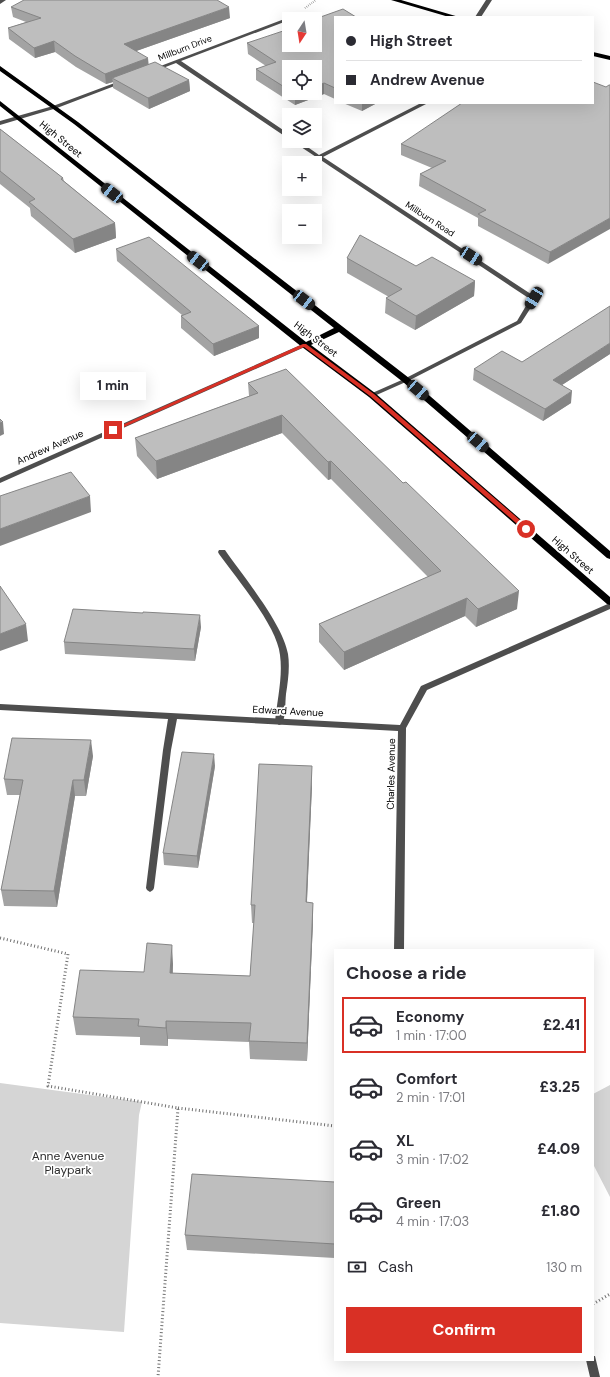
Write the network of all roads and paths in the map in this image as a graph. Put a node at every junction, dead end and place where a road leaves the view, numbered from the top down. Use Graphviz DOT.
graph roads {
  1 [pos="3,0"];
  2 [pos="394,0"];
  3 [pos="489,0"];
  4 [pos="0,2"];
  5 [pos="452,16"];
  6 [pos="479,16"];
  7 [pos="282,21"];
  8 [pos="594,54"];
  9 [pos="610,58"];
  10 [pos="177,61"];
  11 [pos="0,68"];
  12 [pos="148,72"];
  13 [pos="126,80"];
  14 [pos="0,103"];
  15 [pos="423,104"];
  16 [pos="55,107"];
  17 [pos="18,117"];
  18 [pos="0,123"];
  19 [pos="282,132"];
  20 [pos="306,148"];
  21 [pos="318,156"];
  22 [pos="321,156"];
  23 [pos="322,159"];
  24 [pos="340,328"];
  25 [pos="305,345"];
  26 [pos="406,380"];
  27 [pos="372,395"];
  28 [pos="0,480"];
  29 [pos="222,552"];
  30 [pos="610,556"];
  31 [pos="610,602"];
  32 [pos="610,606"];
  33 [pos="0,707"];
  34 [pos="173,716"];
  35 [pos="279,722"];
  36 [pos="402,728"];
  37 [pos="150,888"];
  38 [pos="0,938"];
  39 [pos="399,949"];
  40 [pos="178,1108"];
  41 [pos="334,1126"];
  42 [pos="610,1294"];
  43 [pos="594,1303"];
  44 [pos="591,1361"];
  45 [pos="158,1377"];
  46 [pos="595,1377"];
  1 -- 4 [label="street"];
  2 -- 5 [label="main road"];
  3 -- 6 [label="street"];
  7 -- 10 [label="street, Millburn Drive"];
  8 -- 9 [label="main road"];
  10 -- 12 [label="street, Millburn Drive"];
  10 -- 19 [label="street"];
  11 -- 16 [label="main road, High Street"];
  13 -- 16 [label="street"];
  14 -- 17 [label="main road, High Street"];
  15 -- 22 [label="street"];
  16 -- 17 [label="street"];
  16 -- 24 [label="main road, High Street"];
  17 -- 18 [label="street"];
  17 -- 25 [label="main road, High Street"];
  20 -- 21 [label="street, Millburn Road"];
  23 -- 26 [label="street, Millburn Road"];
  24 -- 25 [label="main road"];
  24 -- 26 [label="main road, High Street"];
  25 -- 27 [label="main road, High Street"];
  25 -- 28 [label="street, Andrew Avenue"];
  26 -- 27 [label="street, Millburn Road"];
  26 -- 30 [label="main road, High Street"];
  27 -- 31 [label="main road, High Street"];
  29 -- 35 [label="street"];
  32 -- 36 [label="street, Charles Avenue"];
  33 -- 34 [label="street, Edward Avenue"];
  34 -- 35 [label="street, Edward Avenue"];
  34 -- 37 [label="street"];
  35 -- 36 [label="street, Edward Avenue"];
  36 -- 39 [label="street, Charles Avenue"];
  38 -- 40 [label="path"];
  40 -- 41 [label="path"];
  40 -- 45 [label="path"];
  42 -- 43 [label="path"];
  44 -- 46 [label="street"];
}
